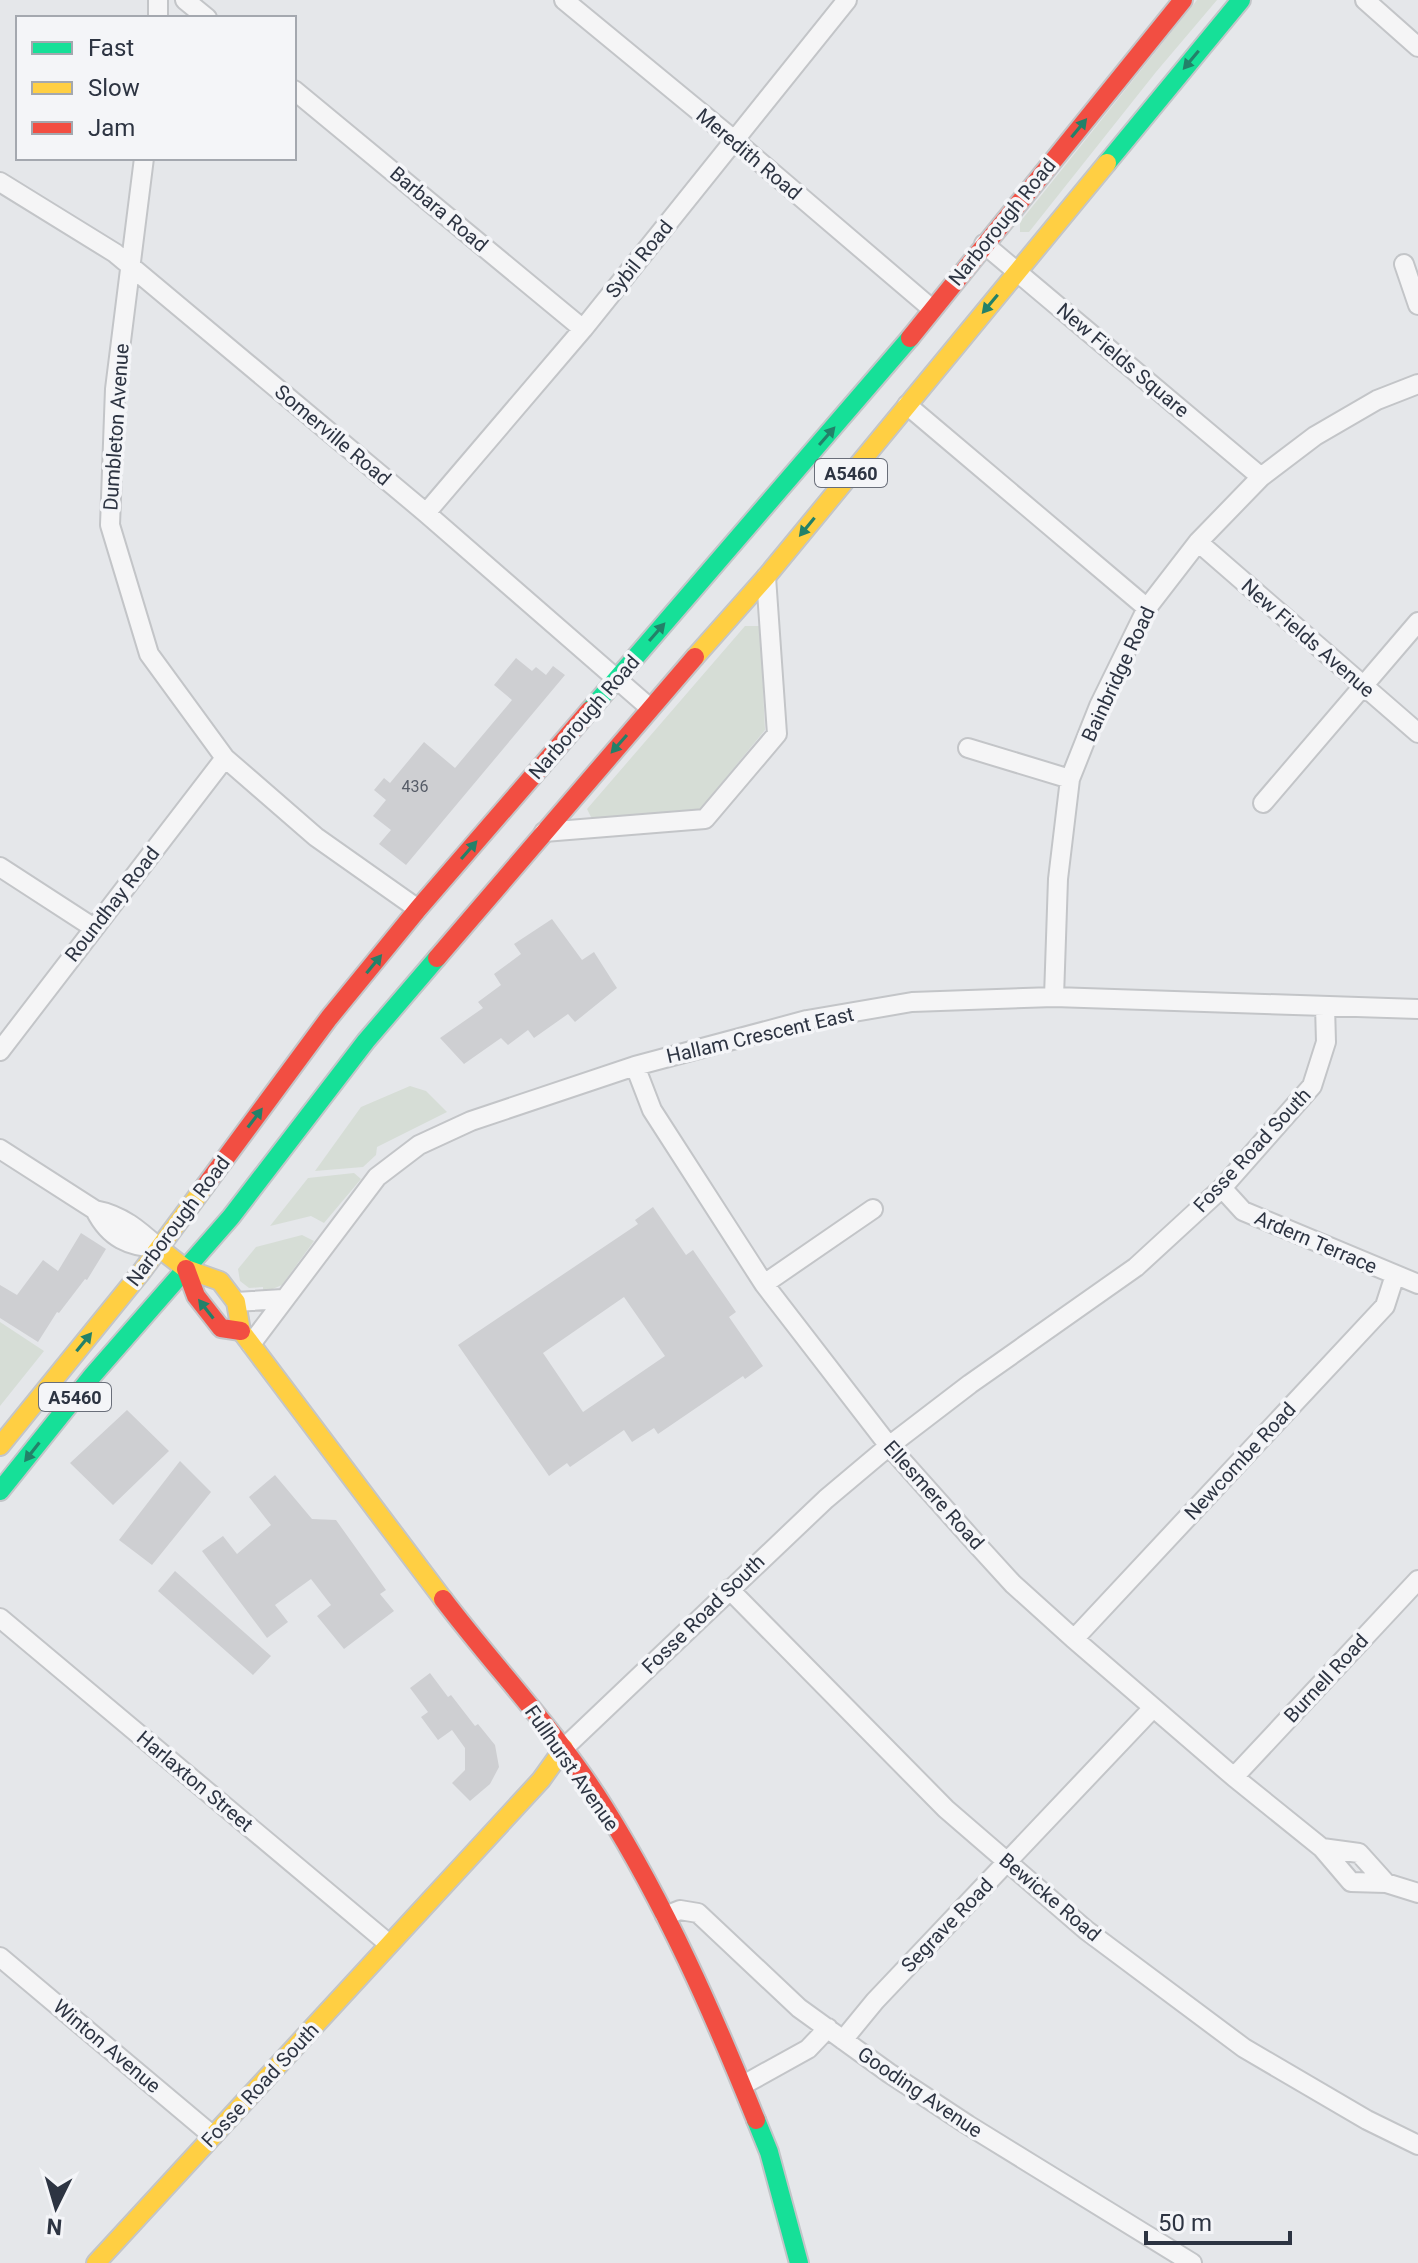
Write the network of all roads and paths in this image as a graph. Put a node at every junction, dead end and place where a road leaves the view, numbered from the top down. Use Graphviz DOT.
graph roads {
  1 [pos="185,0"];
  2 [pos="564,0"];
  3 [pos="847,0"];
  4 [pos="1183,0"];
  5 [pos="1241,0"];
  6 [pos="1365,0"];
  7 [pos="205,16"];
  8 [pos="1414,36"];
  9 [pos="296,92"];
  10 [pos="734,140"];
  11 [pos="144,160"];
  12 [pos="0,182"];
  13 [pos="984,244"];
  14 [pos="1404,264"];
  15 [pos="131,267"];
  16 [pos="1018,270"];
  17 [pos="1418,305"];
  18 [pos="932,309"];
  19 [pos="583,329"];
  20 [pos="1418,384"];
  21 [pos="907,405"];
  22 [pos="1261,477"];
  23 [pos="426,513"];
  24 [pos="1198,542"];
  25 [pos="766,577"];
  26 [pos="1147,608"];
  27 [pos="1418,622"];
  28 [pos="617,679"];
  29 [pos="1363,686"];
  30 [pos="650,708"];
  31 [pos="1418,733"];
  32 [pos="968,748"];
  33 [pos="225,758"];
  34 [pos="1070,779"];
  35 [pos="1263,803"];
  36 [pos="544,832"];
  37 [pos="0,867"];
  38 [pos="418,909"];
  39 [pos="94,928"];
  40 [pos="1054,997"];
  41 [pos="1325,1006"];
  42 [pos="1418,1009"];
  43 [pos="0,1051"];
  44 [pos="635,1066"];
  45 [pos="0,1149"];
  46 [pos="1222,1188"];
  47 [pos="873,1209"];
  48 [pos="159,1248"];
  49 [pos="186,1269"];
  50 [pos="1395,1275"];
  51 [pos="764,1284"];
  52 [pos="1418,1284"];
  53 [pos="283,1299"];
  54 [pos="236,1302"];
  55 [pos="246,1337"];
  56 [pos="0,1446"];
  57 [pos="889,1446"];
  58 [pos="0,1491"];
  59 [pos="1418,1580"];
  60 [pos="729,1589"];
  61 [pos="0,1618"];
  62 [pos="1074,1639"];
  63 [pos="1152,1709"];
  64 [pos="564,1748"];
  65 [pos="1234,1777"];
  66 [pos="1322,1848"];
  67 [pos="1008,1862"];
  68 [pos="1386,1883"];
  69 [pos="1418,1893"];
  70 [pos="665,1916"];
  71 [pos="389,1944"];
  72 [pos="0,1957"];
  73 [pos="828,2028"];
  74 [pos="843,2040"];
  75 [pos="743,2085"];
  76 [pos="213,2136"];
  77 [pos="1418,2145"];
  78 [pos="1184,2261"];
  79 [pos="96,2263"];
  80 [pos="799,2263"];
  1 -- 7 [label="street"];
  2 -- 10 [label="street, Meredith Road"];
  3 -- 10 [label="street, Sybil Road"];
  13 -- 4 [label="main road, Narborough Road / A5460, one-way"];
  5 -- 16 [label="main road, Narborough Road / A5460, one-way"];
  6 -- 8 [label="street"];
  9 -- 19 [label="street, Barbara Road"];
  10 -- 18 [label="street, Meredith Road"];
  10 -- 19 [label="street, Sybil Road"];
  11 -- 15 [label="street, Dumbleton Avenue"];
  12 -- 15 [label="street, Somerville Road"];
  13 -- 16 [label="street, New Fields Square"];
  13 -- 18 [label="main road, Narborough Road / A5460"];
  14 -- 17 [label="street"];
  15 -- 23 [label="street, Somerville Road"];
  15 -- 33 [label="street, Dumbleton Avenue"];
  16 -- 21 [label="main road, Narborough Road / A5460, one-way"];
  16 -- 22 [label="street, New Fields Square"];
  28 -- 18 [label="main road, Narborough Road / A5460, one-way"];
  19 -- 23 [label="street, Sybil Road"];
  20 -- 22 [label="street, Bainbridge Road"];
  21 -- 25 [label="main road, Narborough Road / A5460, one-way"];
  21 -- 26 [label="street"];
  22 -- 24 [label="street, Bainbridge Road"];
  23 -- 28 [label="street, Somerville Road"];
  24 -- 26 [label="street, Bainbridge Road"];
  24 -- 29 [label="street, New Fields Avenue"];
  25 -- 30 [label="main road, Narborough Road / A5460"];
  25 -- 36 [label="street"];
  26 -- 34 [label="street, Bainbridge Road"];
  27 -- 29 [label="street"];
  28 -- 30 [label="street, Somerville Road"];
  38 -- 28 [label="main road, Narborough Road / A5460, one-way"];
  29 -- 31 [label="street, New Fields Avenue"];
  29 -- 35 [label="street"];
  30 -- 36 [label="main road, Narborough Road / A5460, one-way"];
  32 -- 34 [label="street"];
  33 -- 38 [label="street, Dumbleton Avenue"];
  33 -- 39 [label="street, Roundhay Road"];
  34 -- 40 [label="street, Bainbridge Road"];
  36 -- 49 [label="main road, Narborough Road / A5460"];
  37 -- 39 [label="street"];
  48 -- 38 [label="main road, Narborough Road / A5460, one-way"];
  39 -- 43 [label="street, Roundhay Road"];
  40 -- 41 [label="street, Hallam Crescent East"];
  40 -- 44 [label="street, Hallam Crescent East"];
  41 -- 42 [label="street, Hallam Crescent East"];
  41 -- 46 [label="street, Fosse Road South"];
  44 -- 51 [label="street, Ellesmere Road"];
  44 -- 53 [label="street, Hallam Crescent East"];
  45 -- 48 [label="street"];
  46 -- 50 [label="street, Ardern Terrace"];
  46 -- 57 [label="street, Fosse Road South"];
  47 -- 51 [label="street"];
  48 -- 49 [label="main road, Fullhurst Avenue"];
  56 -- 48 [label="main road, Narborough Road / A5460, one-way"];
  49 -- 54 [label="main road, Fullhurst Avenue"];
  55 -- 49 [label="main road, Fullhurst Avenue, one-way"];
  49 -- 58 [label="main road, Narborough Road / A5460, one-way"];
  50 -- 52 [label="street, Ardern Terrace"];
  50 -- 62 [label="street, Newcombe Road"];
  51 -- 57 [label="street, Ellesmere Road"];
  53 -- 54 [label="street"];
  53 -- 55 [label="street, Hallam Crescent East"];
  54 -- 55 [label="main road, Fullhurst Avenue"];
  55 -- 64 [label="main road, Fullhurst Avenue"];
  57 -- 60 [label="street, Fosse Road South"];
  57 -- 62 [label="street, Ellesmere Road"];
  59 -- 65 [label="street, Burnell Road"];
  60 -- 64 [label="street, Fosse Road South"];
  60 -- 67 [label="street, Bewicke Road"];
  61 -- 71 [label="street, Harlaxton Street"];
  62 -- 63 [label="street, Ellesmere Road"];
  63 -- 65 [label="street, Ellesmere Road"];
  63 -- 67 [label="street, Segrave Road"];
  64 -- 70 [label="main road, Fullhurst Avenue"];
  64 -- 71 [label="main road, Fosse Road South"];
  65 -- 66 [label="street, Ellesmere Road"];
  66 -- 68 [label="street, Ellesmere Road"];
  66 -- 68 [label="street, Ellesmere Road"];
  67 -- 74 [label="street, Segrave Road"];
  67 -- 77 [label="street, Bewicke Road"];
  68 -- 69 [label="street, Ellesmere Road"];
  70 -- 73 [label="street, Gooding Avenue"];
  70 -- 75 [label="main road, Fullhurst Avenue"];
  71 -- 76 [label="main road, Fosse Road South"];
  72 -- 76 [label="street, Winton Avenue"];
  73 -- 74 [label="street, Gooding Avenue"];
  73 -- 75 [label="street"];
  74 -- 78 [label="street, Gooding Avenue"];
  75 -- 80 [label="main road, Fullhurst Avenue"];
  76 -- 79 [label="main road, Fosse Road South"];
}
